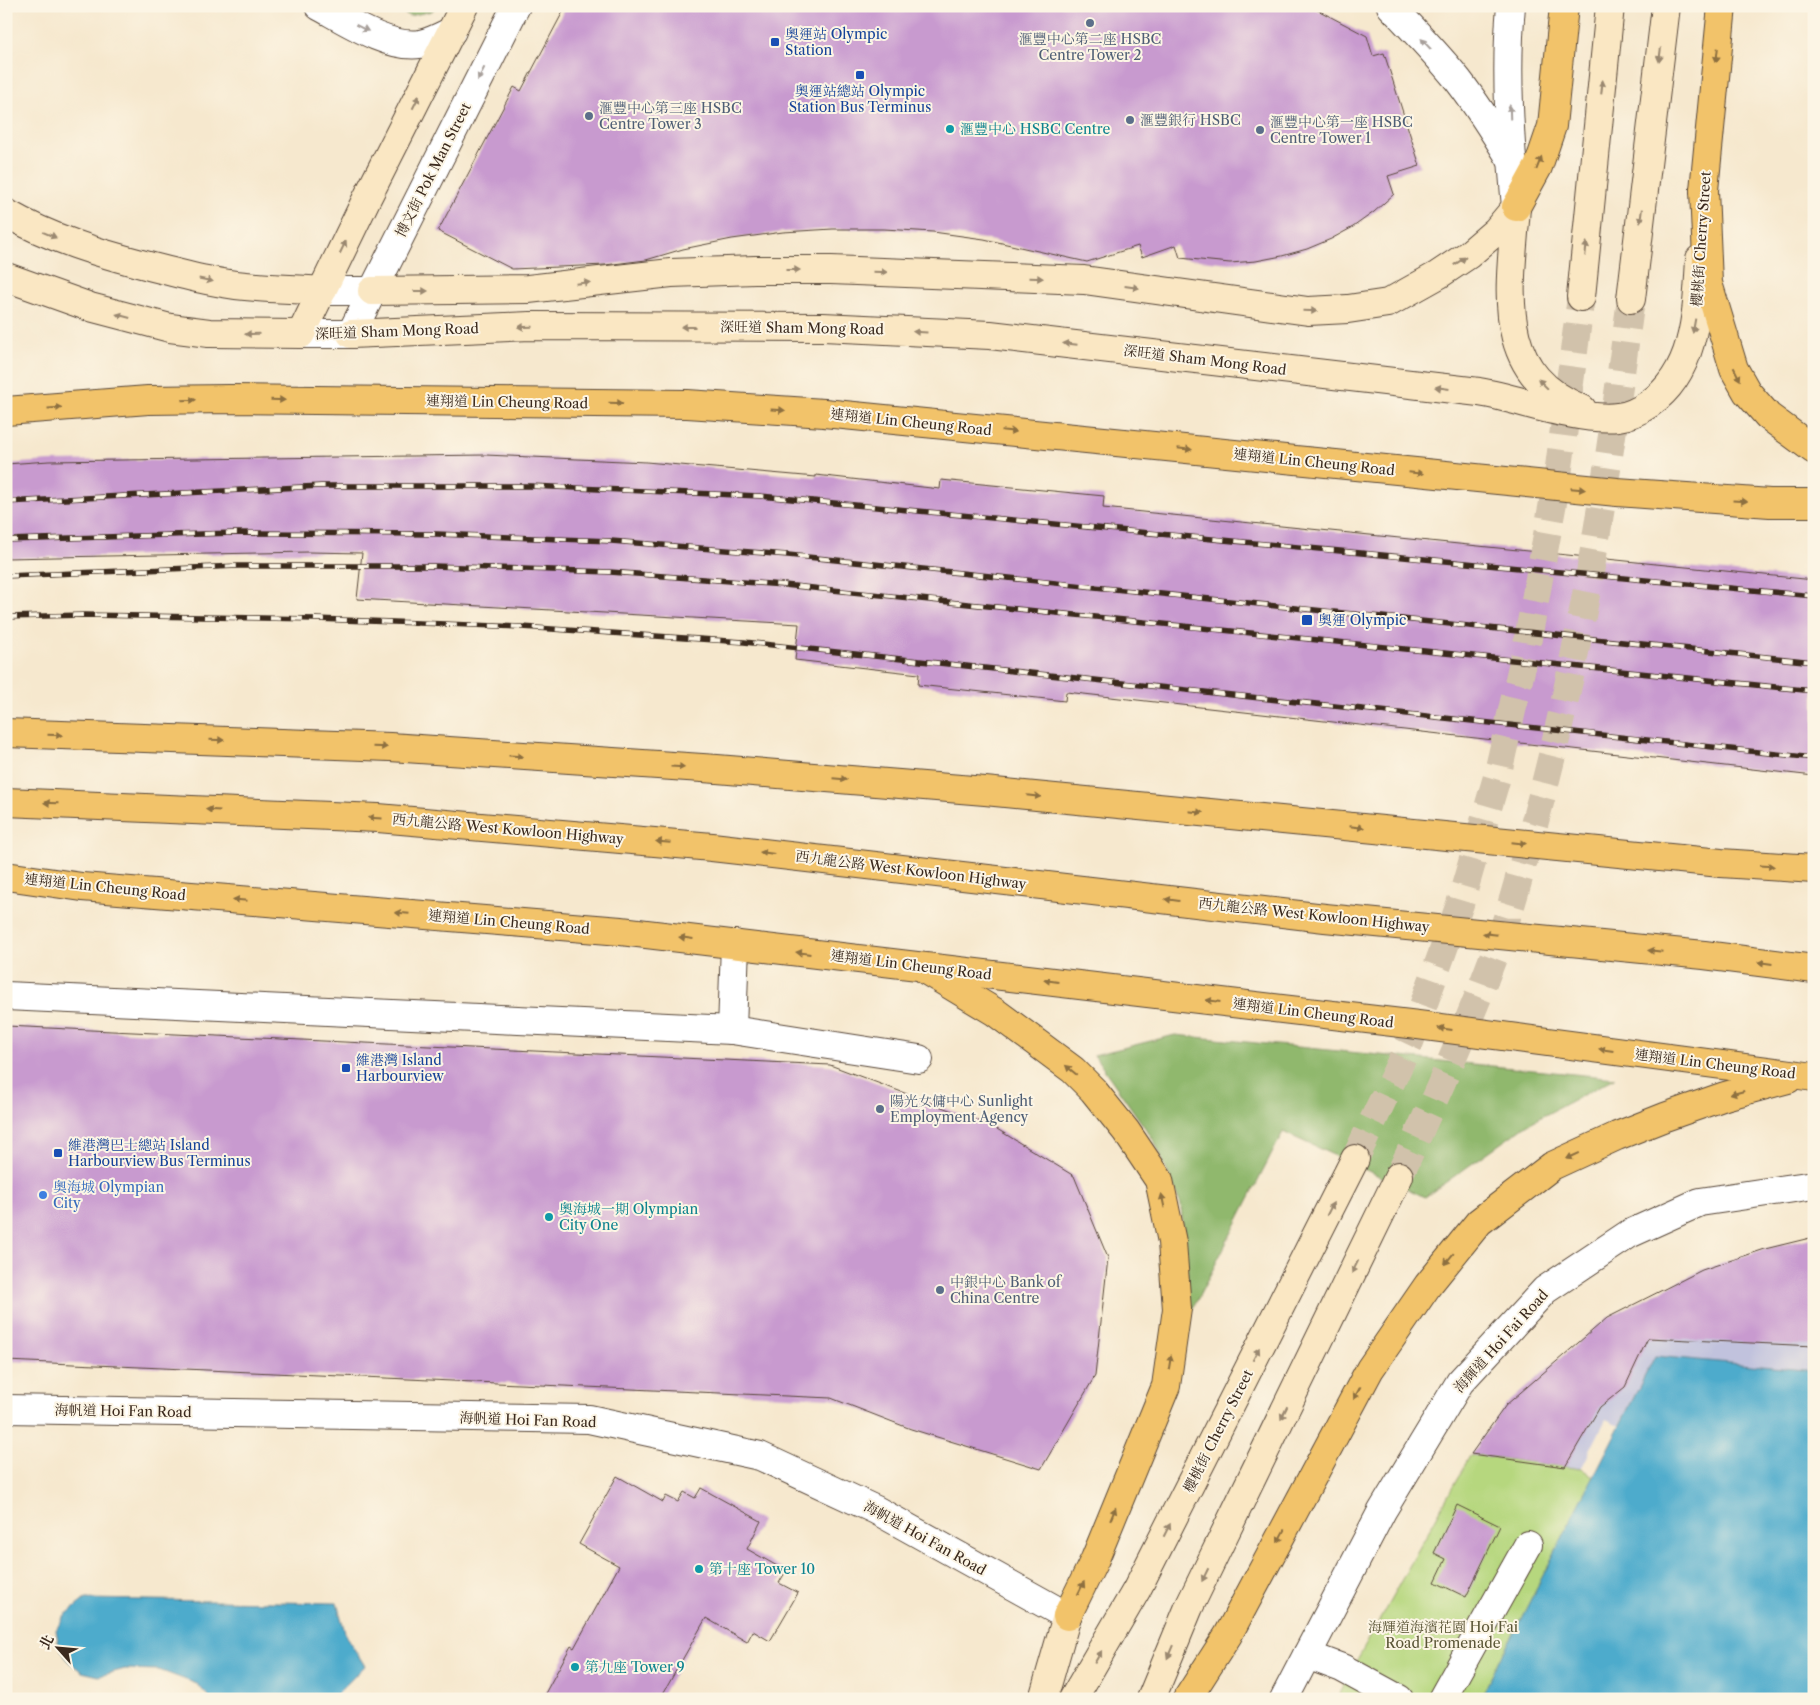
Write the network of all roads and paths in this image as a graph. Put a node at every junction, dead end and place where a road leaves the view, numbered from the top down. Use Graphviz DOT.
graph roads {
  1 [pos="318,6"];
  2 [pos="464,6"];
  3 [pos="516,6"];
  4 [pos="1390,6"];
  5 [pos="1511,6"];
  6 [pos="1564,6"];
  7 [pos="1610,6"];
  8 [pos="1666,6"];
  9 [pos="1722,6"];
  10 [pos="452,31"];
  11 [pos="1512,161"];
  12 [pos="1704,190"];
  13 [pos="1516,207"];
  14 [pos="6,214"];
  15 [pos="6,277"];
  16 [pos="322,291"];
  17 [pos="372,291"];
  18 [pos="1581,297"];
  19 [pos="1631,300"];
  20 [pos="301,334"];
  21 [pos="351,334"];
  22 [pos="6,411"];
  23 [pos="1600,416"];
  24 [pos="1814,450"];
  25 [pos="1814,503"];
  26 [pos="6,733"];
  27 [pos="6,802"];
  28 [pos="1814,869"];
  29 [pos="6,876"];
  30 [pos="82,887"];
  31 [pos="6,895"];
  32 [pos="735,944"];
  33 [pos="921,967"];
  34 [pos="1814,969"];
  35 [pos="6,996"];
  36 [pos="732,1030"];
  37 [pos="919,1059"];
  38 [pos="1807,1076"];
  39 [pos="1355,1159"];
  40 [pos="1399,1176"];
  41 [pos="1814,1184"];
  42 [pos="6,1409"];
  43 [pos="1528,1545"];
  44 [pos="1066,1616"];
  45 [pos="1307,1655"];
  46 [pos="1043,1699"];
  47 [pos="1073,1699"];
  48 [pos="1151,1699"];
  49 [pos="1187,1699"];
  50 [pos="1284,1699"];
  51 [pos="1399,1699"];
  52 [pos="1442,1699"];
  1 -- 10 [label="street, one-way"];
  2 -- 10 [label="main road"];
  3 -- 17 [label="street, 博文街 Pok Man Street, one-way"];
  11 -- 4 [label="street, one-way"];
  11 -- 5 [label="street, one-way"];
  13 -- 6 [label="main road, one-way"];
  18 -- 7 [label="main road, one-way"];
  8 -- 19 [label="main road, one-way"];
  9 -- 12 [label="main road, 櫻桃街 Cherry Street, one-way"];
  16 -- 10 [label="main road, one-way"];
  11 -- 13 [label="street"];
  12 -- 23 [label="main road, 櫻桃街 Cherry Street, one-way"];
  12 -- 24 [label="main road, one-way"];
  17 -- 13 [label="main road, one-way"];
  23 -- 13 [label="main road, one-way"];
  14 -- 16 [label="main road, one-way"];
  20 -- 15 [label="main road, 深旺道 Sham Mong Road, one-way"];
  16 -- 17 [label="street"];
  16 -- 20 [label="main road"];
  17 -- 21 [label="street, 博文街 Pok Man Street"];
  20 -- 21 [label="street, 深旺道 Sham Mong Road"];
  23 -- 21 [label="main road, 深旺道 Sham Mong Road, one-way"];
  22 -- 25 [label="main road, 連翔道 Lin Cheung Road, one-way"];
  26 -- 28 [label="main road, one-way"];
  34 -- 27 [label="main road, 西九龍公路 West Kowloon Highway, one-way"];
  29 -- 30 [label="main road, 連翔道 Lin Cheung Road"];
  30 -- 31 [label="main road"];
  32 -- 30 [label="main road, 連翔道 Lin Cheung Road, one-way"];
  33 -- 32 [label="main road, 連翔道 Lin Cheung Road, one-way"];
  32 -- 36 [label="street"];
  38 -- 33 [label="main road, 連翔道 Lin Cheung Road, one-way"];
  44 -- 33 [label="main road, one-way"];
  35 -- 36 [label="street"];
  36 -- 37 [label="street"];
  38 -- 49 [label="main road, one-way"];
  47 -- 39 [label="main road, 櫻桃街 Cherry Street, one-way"];
  40 -- 48 [label="main road, one-way"];
  41 -- 45 [label="street, 海輝道 Hoi Fai Road"];
  42 -- 44 [label="street, 海帆道 Hoi Fan Road"];
  43 -- 52 [label="street"];
  44 -- 46 [label="main road"];
  45 -- 50 [label="street, 海輝道 Hoi Fai Road"];
  45 -- 51 [label="street"];
}
